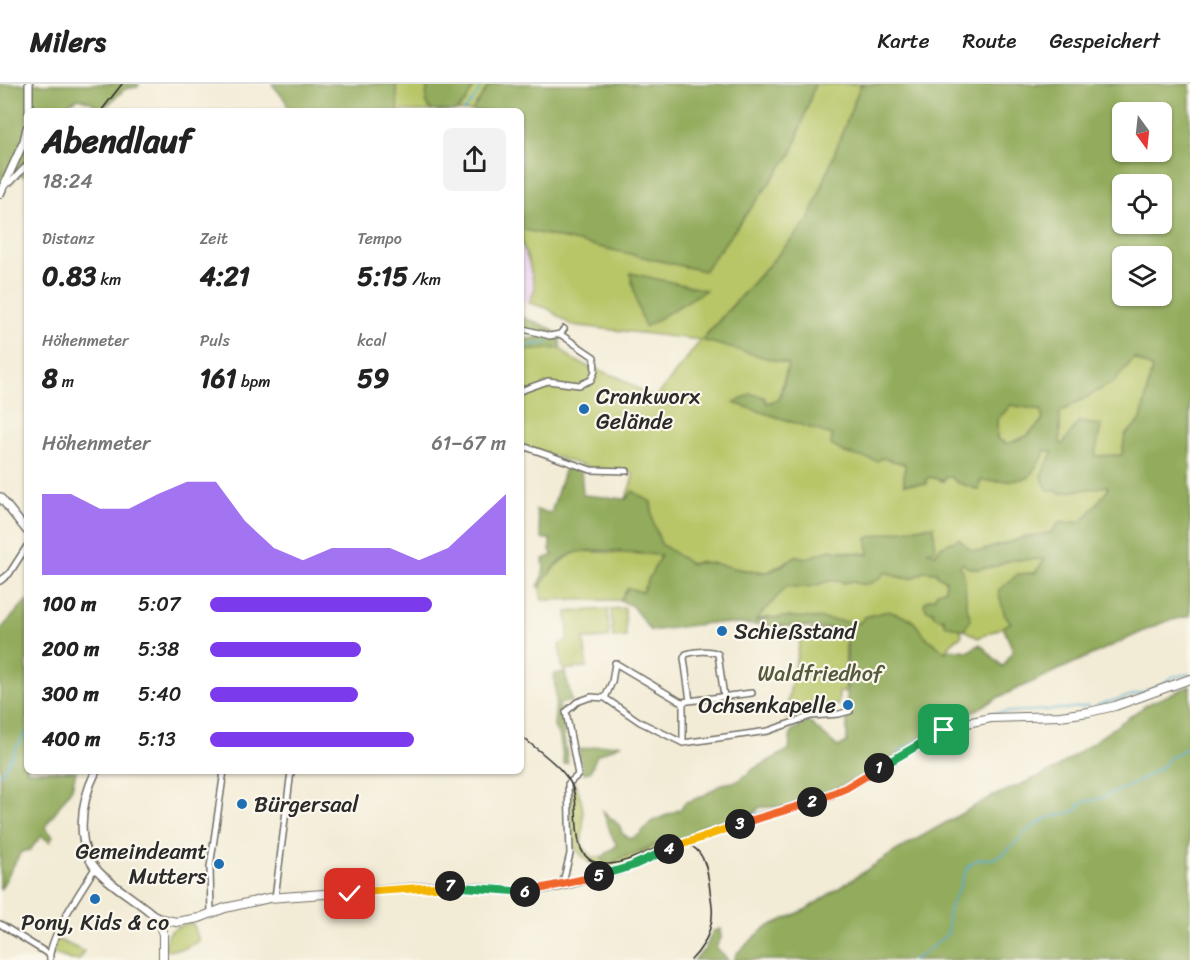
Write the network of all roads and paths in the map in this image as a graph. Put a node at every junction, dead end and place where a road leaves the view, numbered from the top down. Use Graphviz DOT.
graph roads {
  1 [pos="29,84"];
  2 [pos="28,108"];
  3 [pos="24,141"];
  4 [pos="24,168"];
  5 [pos="5,185"];
  6 [pos="0,194"];
  7 [pos="524,329"];
  8 [pos="524,390"];
  9 [pos="524,446"];
  10 [pos="627,471"];
  11 [pos="0,497"];
  12 [pos="24,527"];
  13 [pos="24,551"];
  14 [pos="0,581"];
  15 [pos="1190,679"];
  16 [pos="752,693"];
  17 [pos="724,697"];
  18 [pos="605,698"];
  19 [pos="690,701"];
  20 [pos="683,702"];
  21 [pos="850,711"];
  22 [pos="683,743"];
  23 [pos="95,774"];
  24 [pos="224,774"];
  25 [pos="291,774"];
  26 [pos="95,868"];
  27 [pos="562,885"];
  28 [pos="276,898"];
  29 [pos="211,914"];
  30 [pos="157,918"];
  31 [pos="176,922"];
  32 [pos="0,924"];
  33 [pos="163,934"];
  34 [pos="50,958"];
  35 [pos="163,960"];
  1 -- 2 [label="street"];
  3 -- 5 [label="street"];
  4 -- 5 [label="street"];
  5 -- 6 [label="street"];
  7 -- 8 [label="street"];
  9 -- 10 [label="street"];
  11 -- 12 [label="street"];
  13 -- 14 [label="street"];
  15 -- 27 [label="main road"];
  16 -- 17 [label="street"];
  17 -- 19 [label="street"];
  17 -- 19 [label="street"];
  18 -- 20 [label="street"];
  18 -- 22 [label="street"];
  18 -- 27 [label="street"];
  19 -- 20 [label="street"];
  20 -- 22 [label="street"];
  21 -- 22 [label="street"];
  23 -- 26 [label="street"];
  24 -- 29 [label="street"];
  25 -- 28 [label="street"];
  26 -- 30 [label="street"];
  26 -- 34 [label="street"];
  27 -- 28 [label="main road"];
  28 -- 29 [label="main road"];
  29 -- 31 [label="main road"];
  30 -- 31 [label="main road"];
  30 -- 33 [label="main road"];
  31 -- 33 [label="main road"];
  32 -- 34 [label="street"];
  33 -- 35 [label="main road"];
}
